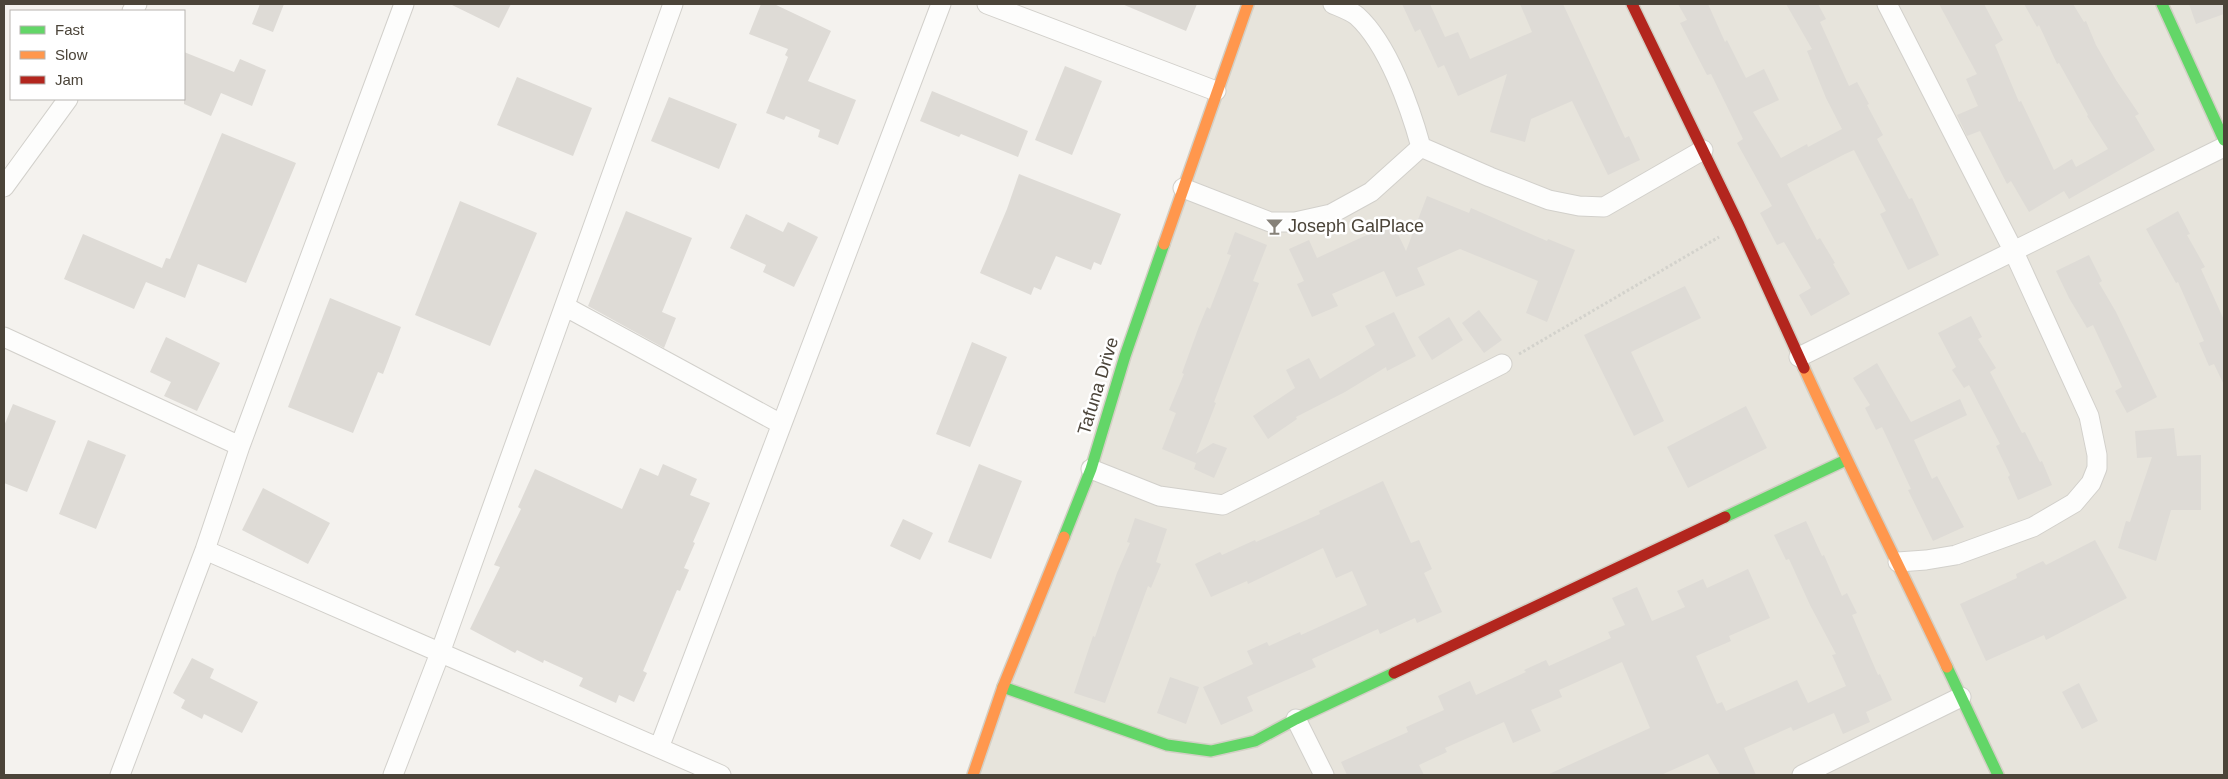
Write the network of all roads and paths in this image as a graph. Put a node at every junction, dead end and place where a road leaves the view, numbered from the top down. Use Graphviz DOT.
graph roads {
  1 [pos="404,4"];
  2 [pos="673,4"];
  3 [pos="941,4"];
  4 [pos="987,4"];
  5 [pos="1248,4"];
  6 [pos="1333,4"];
  7 [pos="1632,4"];
  8 [pos="1887,4"];
  9 [pos="2162,4"];
  10 [pos="1216,91"];
  11 [pos="67,100"];
  12 [pos="2224,140"];
  13 [pos="1421,147"];
  14 [pos="2224,147"];
  15 [pos="1703,150"];
  16 [pos="4,187"];
  17 [pos="1182,188"];
  18 [pos="1739,225"];
  19 [pos="2013,250"];
  20 [pos="566,307"];
  21 [pos="4,337"];
  22 [pos="1800,357"];
  23 [pos="1502,364"];
  24 [pos="781,424"];
  25 [pos="240,446"];
  26 [pos="1846,460"];
  27 [pos="1091,469"];
  28 [pos="205,550"];
  29 [pos="1898,562"];
  30 [pos="440,653"];
  31 [pos="1003,687"];
  32 [pos="1960,697"];
  33 [pos="1296,719"];
  34 [pos="659,748"];
  35 [pos="120,775"];
  36 [pos="393,775"];
  37 [pos="721,775"];
  38 [pos="973,775"];
  39 [pos="1324,775"];
  40 [pos="1802,775"];
  41 [pos="1998,775"];
  1 -- 25 [label="street"];
  2 -- 20 [label="street"];
  3 -- 24 [label="street"];
  4 -- 10 [label="street"];
  5 -- 10 [label="street, Tafuna Drive"];
  6 -- 13 [label="street"];
  7 -- 15 [label="street"];
  8 -- 19 [label="street"];
  9 -- 12 [label="street"];
  10 -- 17 [label="street, Tafuna Drive"];
  11 -- 16 [label="street"];
  13 -- 15 [label="street"];
  13 -- 17 [label="street"];
  14 -- 19 [label="street"];
  15 -- 18 [label="street"];
  17 -- 27 [label="street, Tafuna Drive"];
  18 -- 22 [label="street"];
  18 -- 23 [label="path"];
  19 -- 22 [label="street"];
  19 -- 29 [label="street"];
  20 -- 24 [label="street"];
  20 -- 30 [label="street"];
  21 -- 25 [label="street"];
  22 -- 26 [label="street"];
  23 -- 27 [label="street"];
  24 -- 34 [label="street"];
  25 -- 28 [label="street"];
  26 -- 29 [label="street"];
  26 -- 33 [label="street"];
  27 -- 31 [label="street, Tafuna Drive"];
  28 -- 30 [label="street"];
  28 -- 35 [label="street"];
  29 -- 32 [label="street"];
  30 -- 34 [label="street"];
  30 -- 36 [label="street"];
  31 -- 33 [label="street"];
  31 -- 38 [label="street, Tafuna Drive"];
  32 -- 40 [label="street"];
  32 -- 41 [label="street"];
  33 -- 39 [label="street"];
  34 -- 37 [label="street"];
}
